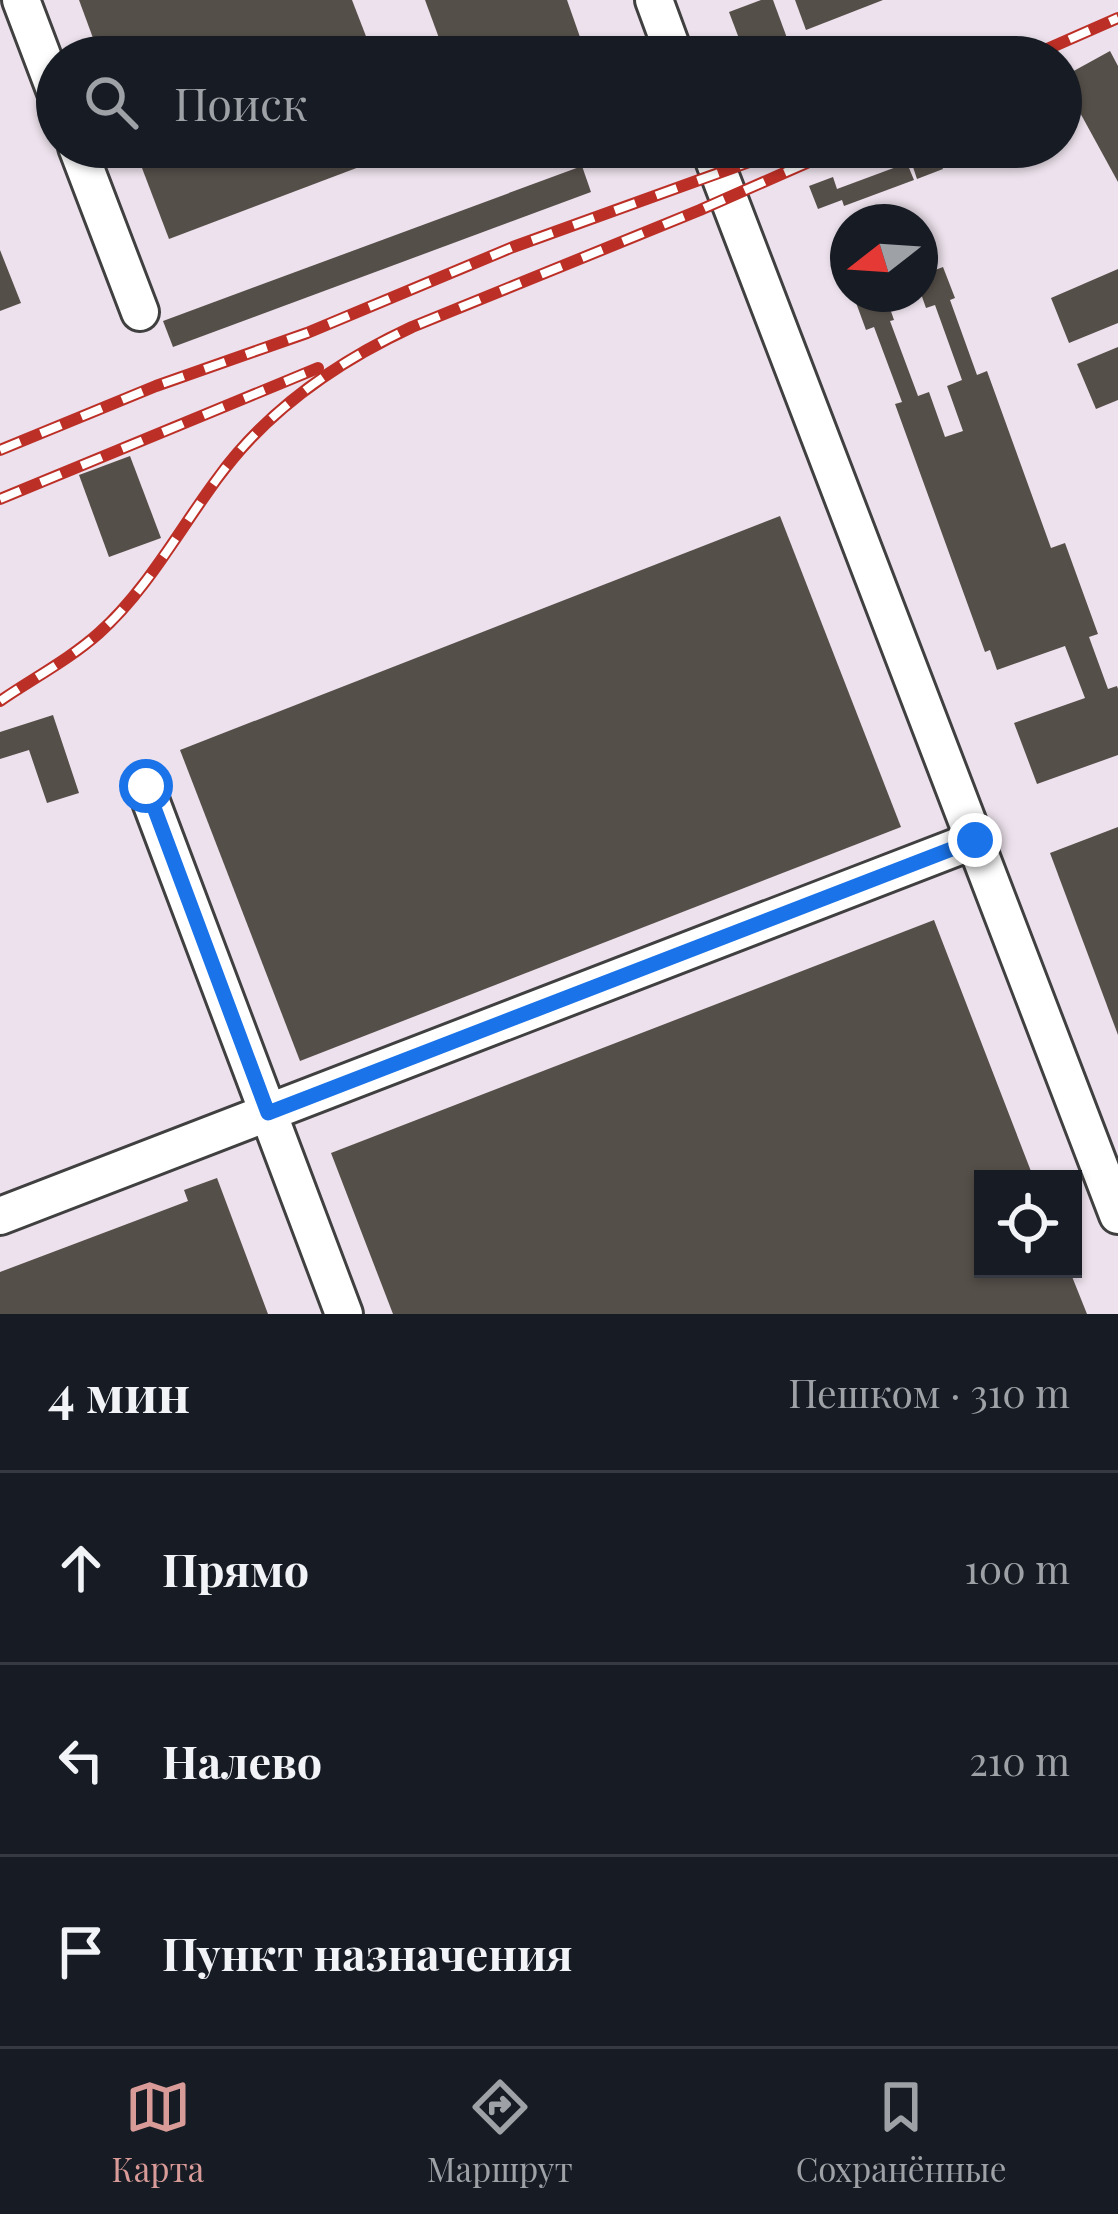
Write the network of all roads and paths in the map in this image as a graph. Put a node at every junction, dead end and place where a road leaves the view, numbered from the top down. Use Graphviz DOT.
graph roads {
  1 [pos="21,0"];
  2 [pos="654,0"];
  3 [pos="667,36"];
  4 [pos="36,40"];
  5 [pos="85,168"];
  6 [pos="717,168"];
  7 [pos="140,312"];
  8 [pos="146,786"];
  9 [pos="975,840"];
  10 [pos="268,1113"];
  11 [pos="1118,1215"];
  12 [pos="0,1216"];
  13 [pos="344,1314"];
  1 -- 4 [label="lane"];
  2 -- 3 [label="lane"];
  5 -- 7 [label="lane"];
  6 -- 9 [label="lane"];
  8 -- 10 [label="lane"];
  9 -- 10 [label="lane"];
  9 -- 11 [label="lane"];
  10 -- 12 [label="lane"];
  10 -- 13 [label="lane"];
}
